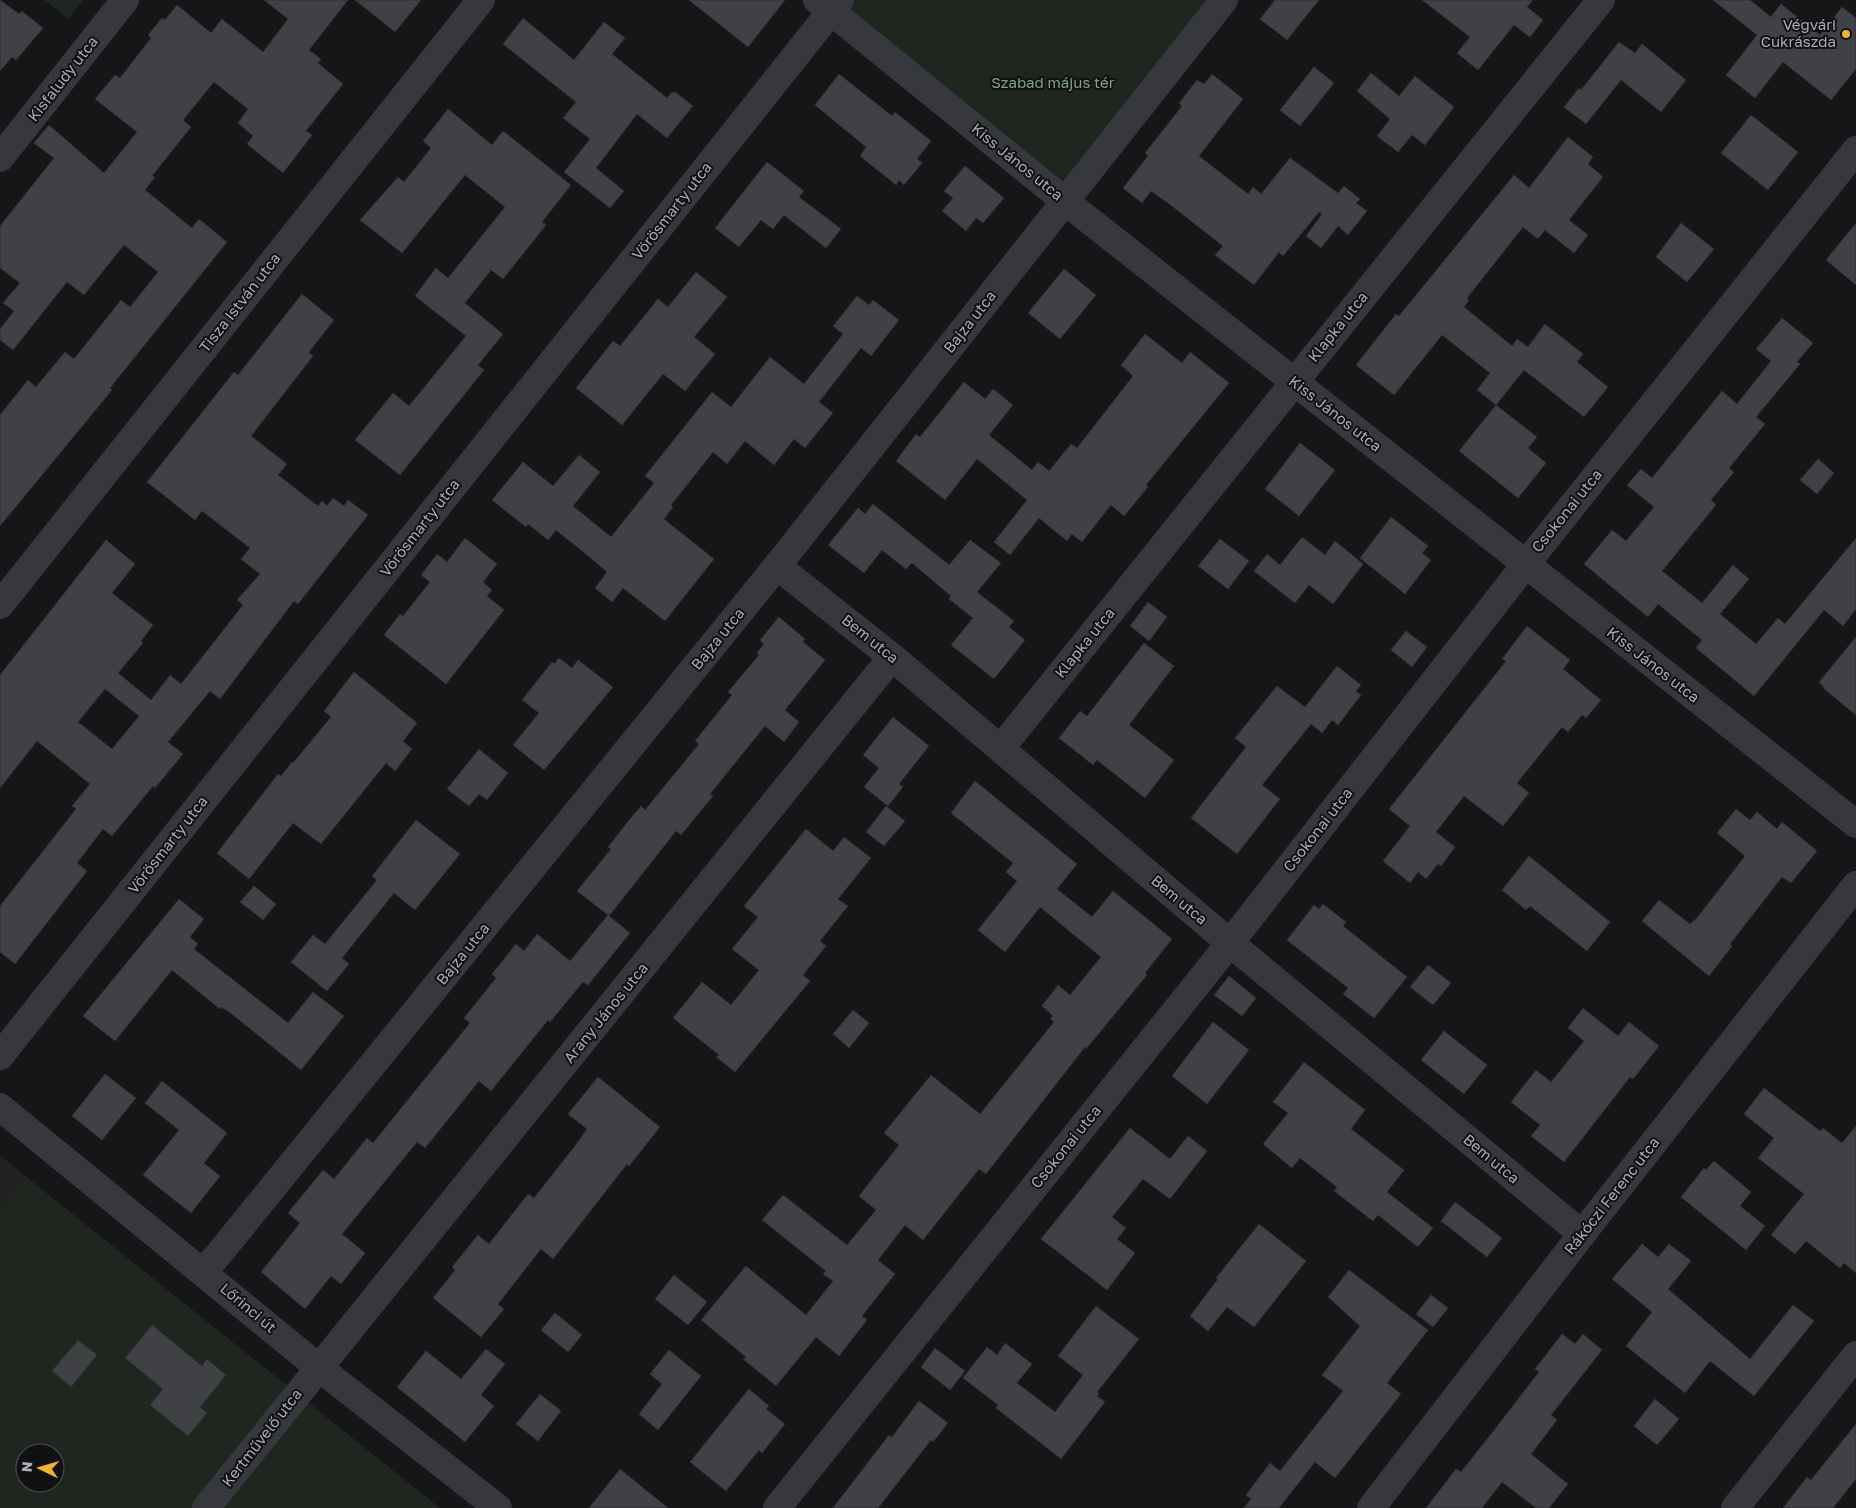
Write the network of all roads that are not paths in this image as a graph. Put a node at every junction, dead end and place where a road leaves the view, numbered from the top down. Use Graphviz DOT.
graph roads {
  1 [pos="125,0"];
  2 [pos="481,0"];
  3 [pos="1224,0"];
  4 [pos="1601,0"];
  5 [pos="829,4"];
  6 [pos="1856,150"];
  7 [pos="0,158"];
  8 [pos="1066,202"];
  9 [pos="1295,382"];
  10 [pos="1524,565"];
  11 [pos="777,566"];
  12 [pos="0,605"];
  13 [pos="892,657"];
  14 [pos="1001,748"];
  15 [pos="1856,824"];
  16 [pos="1856,886"];
  17 [pos="1230,943"];
  18 [pos="0,1056"];
  19 [pos="0,1107"];
  20 [pos="1582,1234"];
  21 [pos="203,1271"];
  22 [pos="1856,1355"];
  23 [pos="318,1367"];
  24 [pos="206,1508"];
  25 [pos="498,1508"];
  26 [pos="777,1508"];
  27 [pos="1370,1508"];
  28 [pos="1734,1508"];
  1 -- 7 [label="street, Kisfaludy utca"];
  2 -- 12 [label="street, Tisza István utca"];
  3 -- 8 [label="street, Bajza utca"];
  4 -- 9 [label="street, Klapka utca"];
  5 -- 8 [label="street, Kiss János utca"];
  5 -- 18 [label="street, Vörösmarty utca"];
  6 -- 10 [label="street, Csokonai utca"];
  8 -- 9 [label="street, Kiss János utca"];
  8 -- 11 [label="street, Bajza utca"];
  9 -- 10 [label="street, Kiss János utca"];
  9 -- 14 [label="street, Klapka utca"];
  10 -- 15 [label="street, Kiss János utca"];
  10 -- 17 [label="street, Csokonai utca"];
  11 -- 13 [label="street, Bem utca"];
  11 -- 21 [label="street, Bajza utca"];
  13 -- 14 [label="street, Bem utca"];
  13 -- 23 [label="street, Arany János utca"];
  14 -- 17 [label="street, Bem utca"];
  16 -- 20 [label="street, Rákóczi Ferenc utca"];
  17 -- 20 [label="street, Bem utca"];
  17 -- 26 [label="street, Csokonai utca"];
  19 -- 21 [label="street, Lőrinci út"];
  20 -- 27 [label="street, Rákóczi Ferenc utca"];
  21 -- 23 [label="street, Lőrinci út"];
  22 -- 28 [label="street"];
  23 -- 24 [label="street, Kertművelő utca"];
  23 -- 25 [label="street, Lőrinci út"];
}
